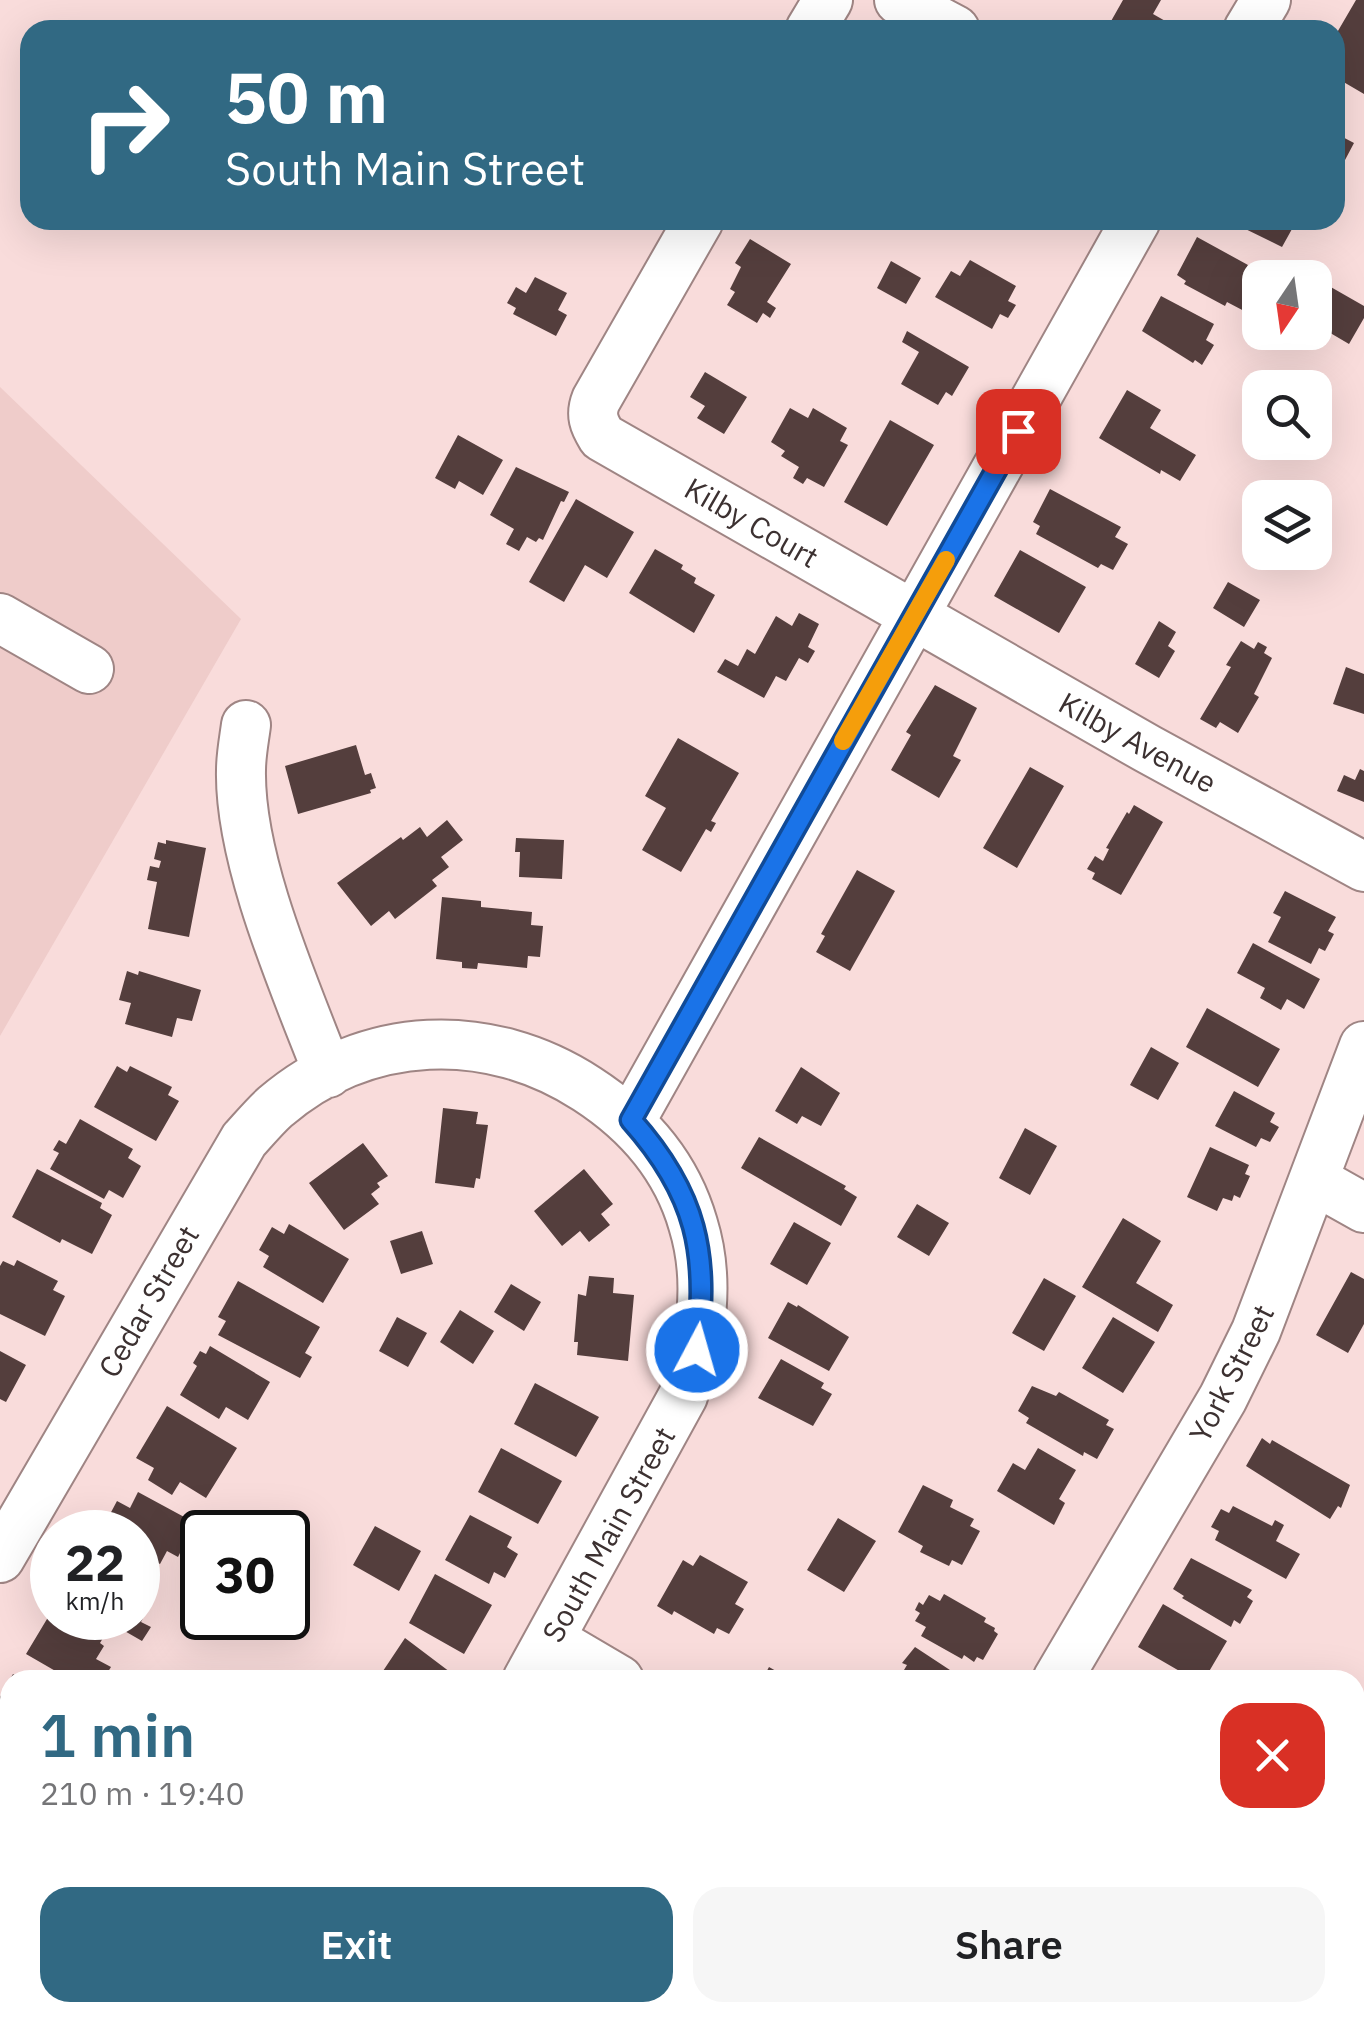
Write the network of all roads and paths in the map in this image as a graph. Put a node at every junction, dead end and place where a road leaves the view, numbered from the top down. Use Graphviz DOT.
graph roads {
  1 [pos="899,0"];
  2 [pos="936,20"];
  3 [pos="693,230"];
  4 [pos="1130,230"];
  5 [pos="914,615"];
  6 [pos="0,618"];
  7 [pos="88,669"];
  8 [pos="246,724"];
  9 [pos="1364,866"];
  10 [pos="1364,1046"];
  11 [pos="328,1072"];
  12 [pos="631,1120"];
  13 [pos="1314,1180"];
  14 [pos="1364,1208"];
  15 [pos="0,1558"];
  16 [pos="539,1660"];
  17 [pos="580,1670"];
  18 [pos="1063,1670"];
  1 -- 2 [label="street"];
  3 -- 5 [label="street, Kilby Court"];
  4 -- 5 [label="street"];
  5 -- 9 [label="street, Kilby Avenue"];
  5 -- 12 [label="street"];
  6 -- 7 [label="street"];
  8 -- 11 [label="street"];
  10 -- 13 [label="street, York Street"];
  11 -- 12 [label="street, Cedar Street"];
  11 -- 15 [label="street, Cedar Street"];
  12 -- 16 [label="street, South Main Street"];
  13 -- 14 [label="street"];
  13 -- 18 [label="street, York Street"];
  16 -- 17 [label="street"];
}
